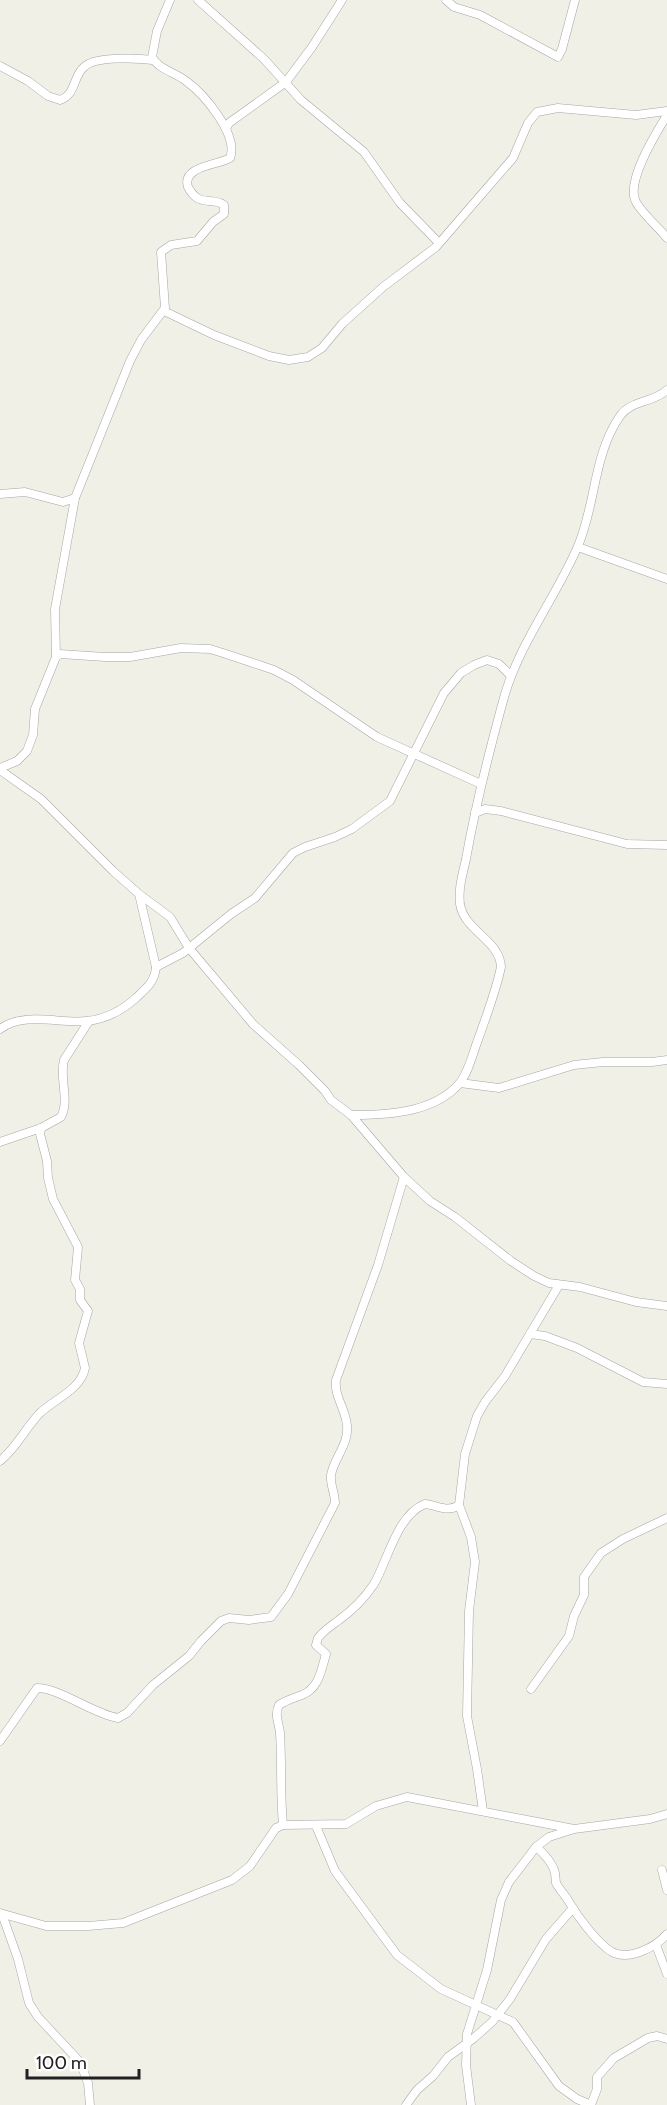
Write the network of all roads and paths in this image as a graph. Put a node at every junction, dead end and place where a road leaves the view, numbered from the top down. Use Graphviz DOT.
graph roads {
  1 [pos="170,0"];
  2 [pos="198,0"];
  3 [pos="342,0"];
  4 [pos="446,0"];
  5 [pos="575,0"];
  6 [pos="153,60"];
  7 [pos="0,66"];
  8 [pos="286,82"];
  9 [pos="667,113"];
  10 [pos="226,129"];
  11 [pos="667,238"];
  12 [pos="439,243"];
  13 [pos="164,311"];
  14 [pos="667,390"];
  15 [pos="0,494"];
  16 [pos="75,498"];
  17 [pos="578,546"];
  18 [pos="667,579"];
  19 [pos="56,657"];
  20 [pos="510,675"];
  21 [pos="414,755"];
  22 [pos="0,769"];
  23 [pos="481,784"];
  24 [pos="475,813"];
  25 [pos="667,845"];
  26 [pos="138,894"];
  27 [pos="189,948"];
  28 [pos="156,967"];
  29 [pos="89,1021"];
  30 [pos="0,1029"];
  31 [pos="667,1060"];
  32 [pos="460,1083"];
  33 [pos="351,1116"];
  34 [pos="41,1128"];
  35 [pos="0,1142"];
  36 [pos="404,1177"];
  37 [pos="560,1285"];
  38 [pos="667,1306"];
  39 [pos="530,1334"];
  40 [pos="667,1384"];
  41 [pos="0,1461"];
  42 [pos="459,1505"];
  43 [pos="667,1518"];
  44 [pos="531,1689"];
  45 [pos="0,1742"];
  46 [pos="483,1811"];
  47 [pos="667,1814"];
  48 [pos="283,1825"];
  49 [pos="316,1826"];
  50 [pos="574,1829"];
  51 [pos="536,1847"];
  52 [pos="662,1870"];
  53 [pos="667,1890"];
  54 [pos="573,1908"];
  55 [pos="1,1914"];
  56 [pos="667,1934"];
  57 [pos="656,1945"];
  58 [pos="667,1974"];
  59 [pos="477,2005"];
  60 [pos="498,2014"];
  61 [pos="667,2039"];
  62 [pos="466,2043"];
  63 [pos="90,2105"];
  64 [pos="406,2105"];
  65 [pos="471,2105"];
  66 [pos="591,2105"];
  1 -- 6 [label="street"];
  2 -- 8 [label="street"];
  3 -- 8 [label="street"];
  4 -- 5 [label="street"];
  6 -- 7 [label="street"];
  6 -- 10 [label="street"];
  8 -- 10 [label="street"];
  8 -- 12 [label="street"];
  9 -- 11 [label="street"];
  9 -- 12 [label="street"];
  10 -- 13 [label="street"];
  12 -- 13 [label="street"];
  13 -- 16 [label="street"];
  14 -- 17 [label="street"];
  15 -- 16 [label="street"];
  16 -- 19 [label="street"];
  17 -- 18 [label="street"];
  17 -- 20 [label="street"];
  19 -- 21 [label="street"];
  19 -- 22 [label="street"];
  20 -- 21 [label="street"];
  20 -- 23 [label="street"];
  21 -- 23 [label="street"];
  21 -- 27 [label="street"];
  22 -- 26 [label="street"];
  23 -- 24 [label="street"];
  24 -- 25 [label="street"];
  24 -- 32 [label="street"];
  26 -- 27 [label="street"];
  26 -- 28 [label="street"];
  27 -- 28 [label="street"];
  27 -- 33 [label="street"];
  28 -- 29 [label="street"];
  29 -- 30 [label="street"];
  29 -- 34 [label="street"];
  31 -- 32 [label="street"];
  32 -- 33 [label="street"];
  33 -- 36 [label="street"];
  34 -- 35 [label="street"];
  34 -- 41 [label="street"];
  36 -- 37 [label="street"];
  36 -- 45 [label="street"];
  37 -- 38 [label="street"];
  37 -- 39 [label="street"];
  39 -- 40 [label="street"];
  39 -- 42 [label="street"];
  42 -- 46 [label="street"];
  42 -- 48 [label="street"];
  43 -- 44 [label="street"];
  46 -- 49 [label="street"];
  46 -- 50 [label="street"];
  47 -- 50 [label="street"];
  48 -- 49 [label="street"];
  48 -- 55 [label="street"];
  49 -- 59 [label="street"];
  50 -- 51 [label="street"];
  51 -- 54 [label="street"];
  51 -- 59 [label="street"];
  52 -- 53 [label="street"];
  54 -- 57 [label="street"];
  54 -- 60 [label="street"];
  55 -- 63 [label="street"];
  56 -- 57 [label="street"];
  57 -- 58 [label="street"];
  59 -- 60 [label="street"];
  59 -- 62 [label="street"];
  60 -- 62 [label="street"];
  60 -- 66 [label="street"];
  61 -- 66 [label="street"];
  62 -- 64 [label="street"];
  62 -- 65 [label="street"];
}
